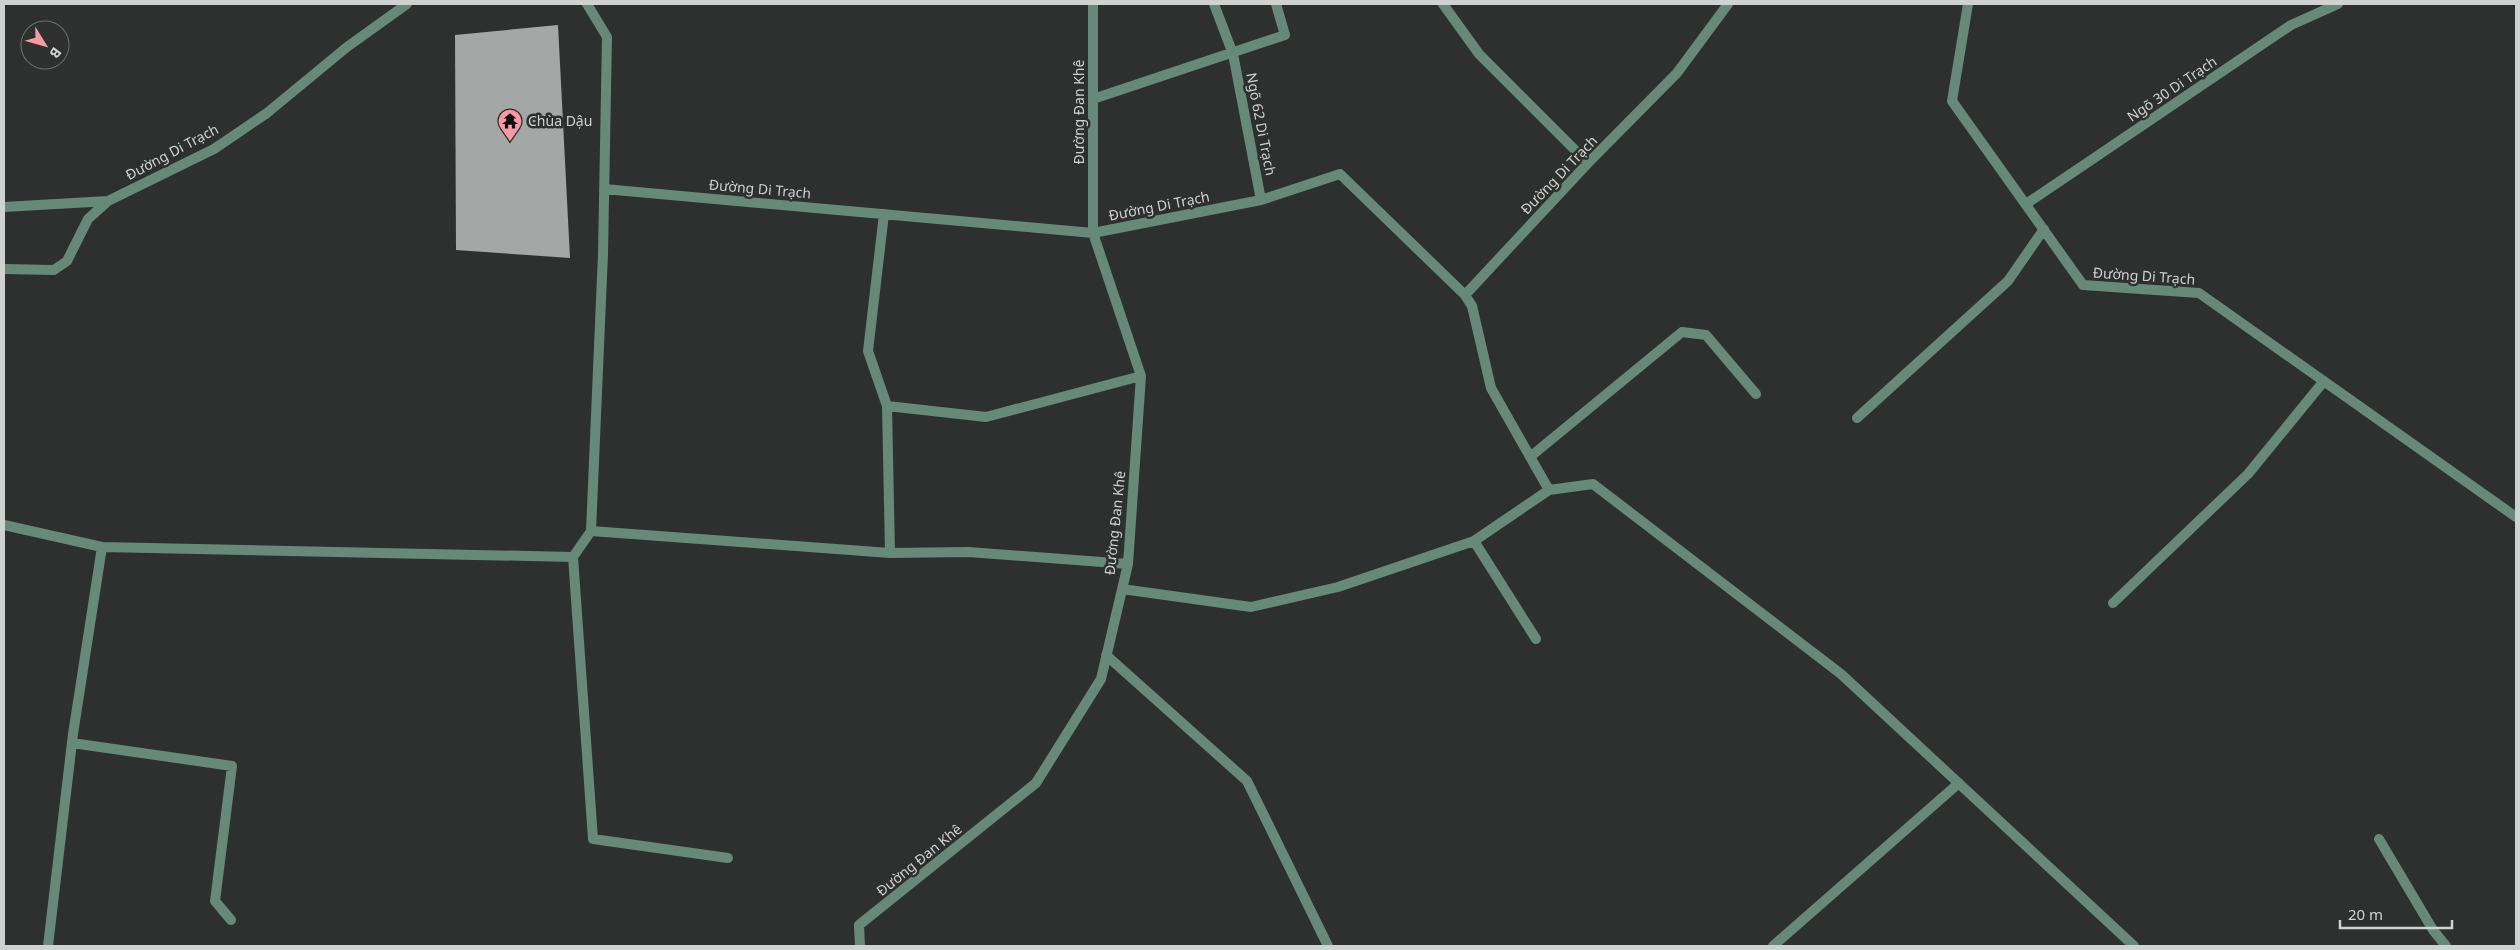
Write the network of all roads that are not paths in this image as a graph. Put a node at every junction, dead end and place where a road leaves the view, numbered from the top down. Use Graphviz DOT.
graph roads {
  1 [pos="407,4"];
  2 [pos="587,4"];
  3 [pos="1093,4"];
  4 [pos="1214,4"];
  5 [pos="1276,4"];
  6 [pos="1443,4"];
  7 [pos="1728,4"];
  8 [pos="1968,4"];
  9 [pos="2338,4"];
  10 [pos="1233,54"];
  11 [pos="1093,99"];
  12 [pos="1588,163"];
  13 [pos="604,189"];
  14 [pos="1262,200"];
  15 [pos="108,201"];
  16 [pos="2026,204"];
  17 [pos="4,207"];
  18 [pos="884,214"];
  19 [pos="2044,230"];
  20 [pos="1094,233"];
  21 [pos="4,269"];
  22 [pos="1465,295"];
  23 [pos="1141,376"];
  24 [pos="2324,381"];
  25 [pos="1756,394"];
  26 [pos="887,406"];
  27 [pos="1857,418"];
  28 [pos="1530,457"];
  29 [pos="1549,490"];
  30 [pos="2516,517"];
  31 [pos="4,525"];
  32 [pos="591,530"];
  33 [pos="1474,541"];
  34 [pos="102,547"];
  35 [pos="890,553"];
  36 [pos="573,557"];
  37 [pos="1128,564"];
  38 [pos="1122,589"];
  39 [pos="2113,603"];
  40 [pos="1536,639"];
  41 [pos="1106,655"];
  42 [pos="72,743"];
  43 [pos="1959,783"];
  44 [pos="2379,839"];
  45 [pos="728,858"];
  46 [pos="231,920"];
  47 [pos="48,946"];
  48 [pos="860,946"];
  49 [pos="1328,946"];
  50 [pos="1773,946"];
  51 [pos="2134,946"];
  52 [pos="2446,946"];
  1 -- 15 [label="street, Đường Di Trạch"];
  2 -- 13 [label="street"];
  3 -- 11 [label="street, Đường Đan Khê"];
  4 -- 10 [label="street, Ngõ 62 Di Trạch"];
  5 -- 10 [label="street"];
  6 -- 12 [label="street"];
  7 -- 12 [label="street, Đường Di Trạch"];
  8 -- 16 [label="street, Đường Di Trạch"];
  9 -- 16 [label="street, Ngõ 30 Di Trạch"];
  10 -- 11 [label="street"];
  10 -- 14 [label="street, Ngõ 62 Di Trạch"];
  11 -- 20 [label="street, Đường Đan Khê"];
  12 -- 22 [label="street, Đường Di Trạch"];
  13 -- 18 [label="street, Đường Di Trạch"];
  13 -- 32 [label="street"];
  14 -- 20 [label="street, Đường Di Trạch"];
  14 -- 22 [label="street, Đường Di Trạch"];
  15 -- 17 [label="street"];
  15 -- 21 [label="street, Đường Di Trạch"];
  16 -- 19 [label="street, Đường Di Trạch"];
  18 -- 20 [label="street, Đường Di Trạch"];
  18 -- 26 [label="street"];
  19 -- 24 [label="street, Đường Di Trạch"];
  19 -- 27 [label="street"];
  20 -- 23 [label="street, Đường Đan Khê"];
  22 -- 28 [label="street"];
  23 -- 26 [label="street"];
  23 -- 37 [label="street, Đường Đan Khê"];
  24 -- 30 [label="street, Đường Di Trạch"];
  24 -- 39 [label="street"];
  25 -- 28 [label="street"];
  26 -- 35 [label="street"];
  28 -- 29 [label="street"];
  29 -- 33 [label="street"];
  29 -- 43 [label="street"];
  31 -- 34 [label="street"];
  32 -- 35 [label="street"];
  32 -- 36 [label="street"];
  33 -- 38 [label="street"];
  33 -- 40 [label="street"];
  34 -- 36 [label="street"];
  34 -- 42 [label="street"];
  35 -- 37 [label="street"];
  36 -- 45 [label="street"];
  37 -- 38 [label="street, Đường Đan Khê"];
  38 -- 41 [label="street, Đường Đan Khê"];
  41 -- 48 [label="street, Đường Đan Khê"];
  41 -- 49 [label="street"];
  42 -- 46 [label="street"];
  42 -- 47 [label="street"];
  43 -- 50 [label="street"];
  43 -- 51 [label="street"];
  44 -- 52 [label="street"];
}
